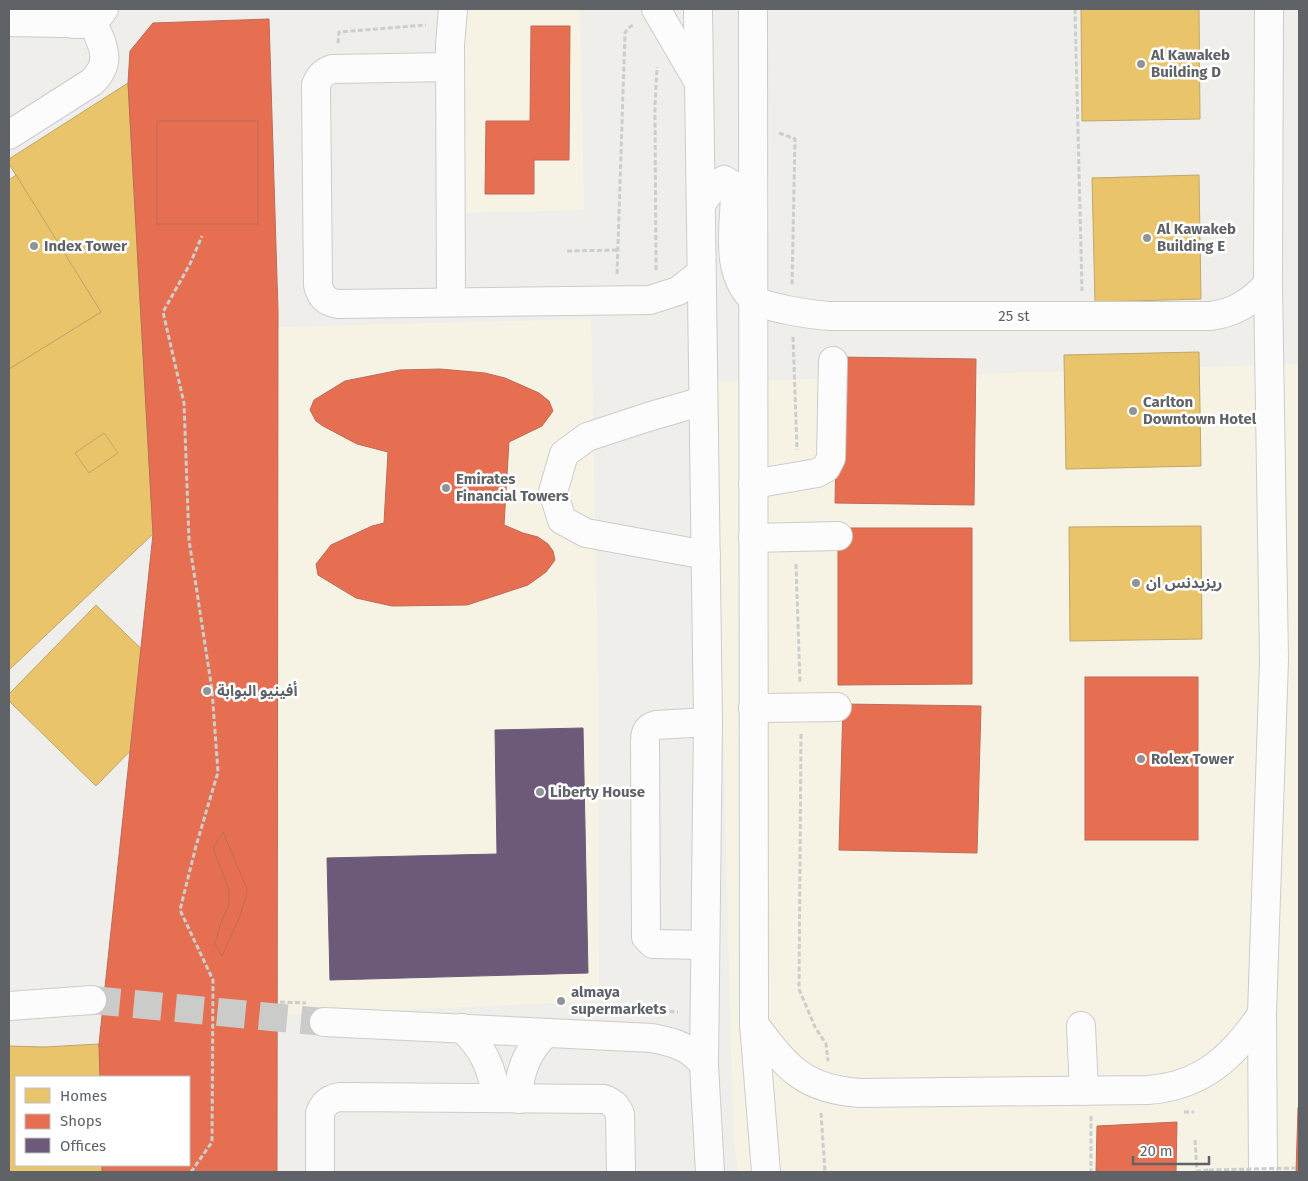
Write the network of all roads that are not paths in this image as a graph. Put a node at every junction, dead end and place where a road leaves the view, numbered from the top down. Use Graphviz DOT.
graph roads {
  1 [pos="13,9"];
  2 [pos="453,9"];
  3 [pos="698,9"];
  4 [pos="753,9"];
  5 [pos="1269,9"];
  6 [pos="9,12"];
  7 [pos="98,15"];
  8 [pos="54,16"];
  9 [pos="647,16"];
  10 [pos="9,22"];
  11 [pos="450,67"];
  12 [pos="700,86"];
  13 [pos="9,135"];
  14 [pos="701,204"];
  15 [pos="701,273"];
  16 [pos="1268,284"];
  17 [pos="753,299"];
  18 [pos="452,302"];
  19 [pos="833,361"];
  20 [pos="703,401"];
  21 [pos="753,484"];
  22 [pos="838,536"];
  23 [pos="753,538"];
  24 [pos="706,555"];
  25 [pos="837,707"];
  26 [pos="753,708"];
  27 [pos="708,722"];
  28 [pos="704,945"];
  29 [pos="92,1000"];
  30 [pos="9,1006"];
  31 [pos="1262,1014"];
  32 [pos="324,1022"];
  33 [pos="754,1024"];
  34 [pos="1081,1026"];
  35 [pos="462,1028"];
  36 [pos="546,1033"];
  37 [pos="704,1065"];
  38 [pos="1084,1091"];
  39 [pos="508,1099"];
  40 [pos="320,1172"];
  41 [pos="621,1172"];
  42 [pos="710,1172"];
  43 [pos="766,1172"];
  44 [pos="1263,1172"];
  1 -- 6 [label="street"];
  2 -- 11 [label="street"];
  3 -- 12 [label="street"];
  4 -- 17 [label="street"];
  5 -- 16 [label="street"];
  7 -- 8 [label="street"];
  7 -- 13 [label="street"];
  8 -- 10 [label="street"];
  9 -- 12 [label="street"];
  11 -- 18 [label="street"];
  11 -- 18 [label="street"];
  12 -- 14 [label="street"];
  14 -- 15 [label="street"];
  14 -- 17 [label="street"];
  15 -- 18 [label="street"];
  15 -- 20 [label="street"];
  16 -- 17 [label="street, 25 st"];
  16 -- 31 [label="street"];
  17 -- 21 [label="street"];
  19 -- 21 [label="street"];
  20 -- 24 [label="street"];
  20 -- 24 [label="street"];
  21 -- 23 [label="street"];
  22 -- 23 [label="street"];
  23 -- 26 [label="street"];
  24 -- 27 [label="street"];
  25 -- 26 [label="street"];
  26 -- 33 [label="street"];
  27 -- 28 [label="street"];
  27 -- 28 [label="street"];
  28 -- 37 [label="street"];
  29 -- 30 [label="street"];
  31 -- 38 [label="street"];
  31 -- 44 [label="street"];
  32 -- 35 [label="street"];
  33 -- 38 [label="street"];
  33 -- 43 [label="street"];
  34 -- 38 [label="street"];
  35 -- 36 [label="street"];
  35 -- 39 [label="street"];
  36 -- 37 [label="street"];
  36 -- 39 [label="street"];
  37 -- 42 [label="street"];
  39 -- 40 [label="street"];
  39 -- 41 [label="street"];
}
